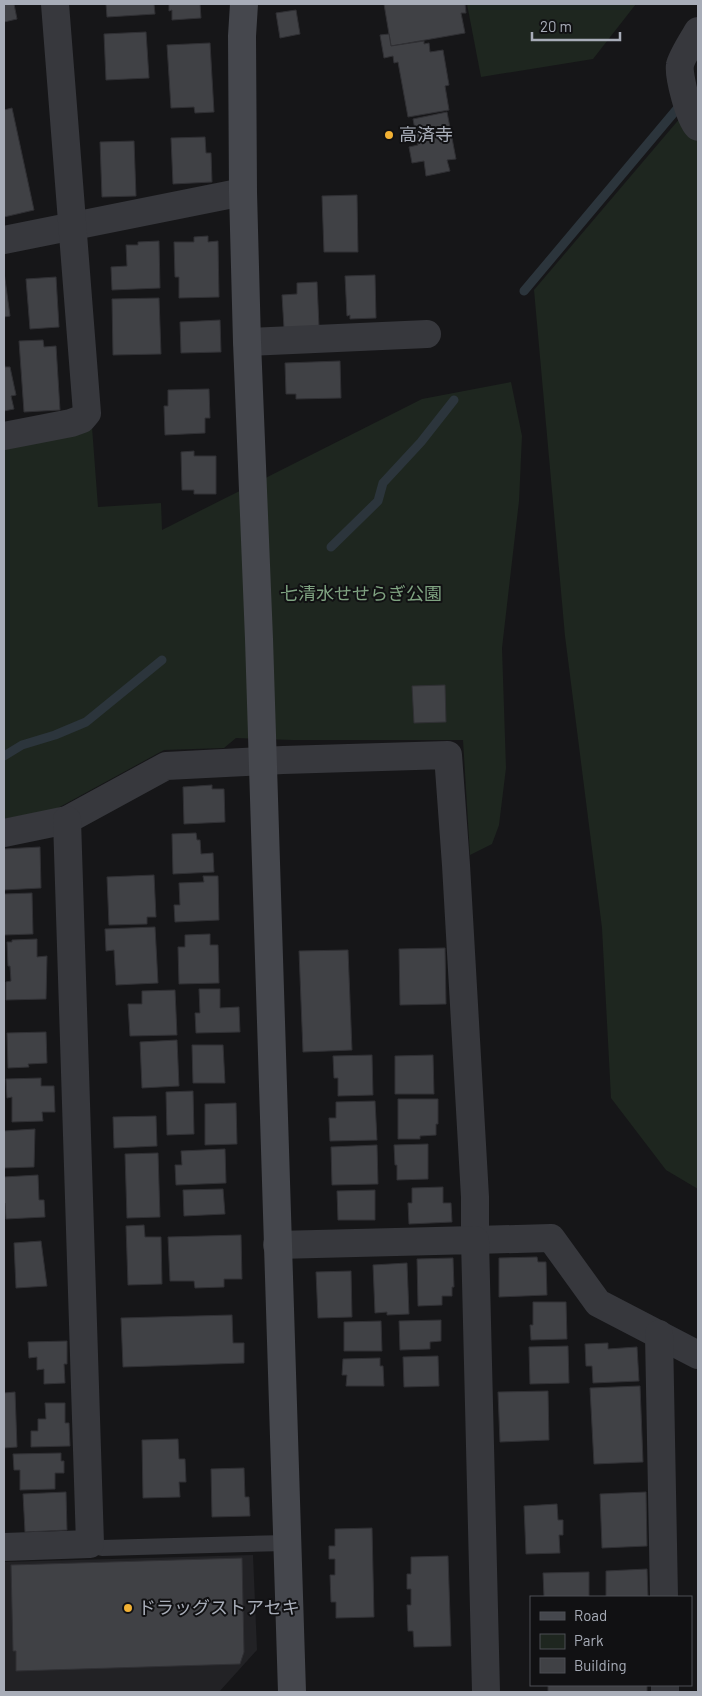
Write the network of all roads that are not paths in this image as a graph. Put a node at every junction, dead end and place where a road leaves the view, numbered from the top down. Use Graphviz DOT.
graph roads {
  1 [pos="55,4"];
  2 [pos="244,4"];
  3 [pos="698,31"];
  4 [pos="698,127"];
  5 [pos="242,192"];
  6 [pos="72,227"];
  7 [pos="4,240"];
  8 [pos="427,334"];
  9 [pos="247,342"];
  10 [pos="4,436"];
  11 [pos="262,761"];
  12 [pos="67,820"];
  13 [pos="4,833"];
  14 [pos="476,1240"];
  15 [pos="277,1245"];
  16 [pos="659,1334"];
  17 [pos="698,1355"];
  18 [pos="286,1543"];
  19 [pos="90,1544"];
  20 [pos="4,1547"];
  21 [pos="664,1596"];
  22 [pos="292,1692"];
  23 [pos="486,1692"];
  1 -- 6 [label="street"];
  2 -- 5 [label="street"];
  3 -- 4 [label="street"];
  5 -- 6 [label="street"];
  5 -- 9 [label="street"];
  6 -- 7 [label="street"];
  6 -- 10 [label="street"];
  8 -- 9 [label="street"];
  9 -- 11 [label="street"];
  11 -- 12 [label="street"];
  11 -- 14 [label="street"];
  11 -- 15 [label="street"];
  12 -- 13 [label="street"];
  12 -- 19 [label="street"];
  14 -- 15 [label="street"];
  14 -- 16 [label="street"];
  14 -- 23 [label="street"];
  15 -- 18 [label="street"];
  16 -- 17 [label="street"];
  16 -- 21 [label="street"];
  18 -- 19 [label="lane"];
  18 -- 22 [label="street"];
  19 -- 20 [label="street"];
}
